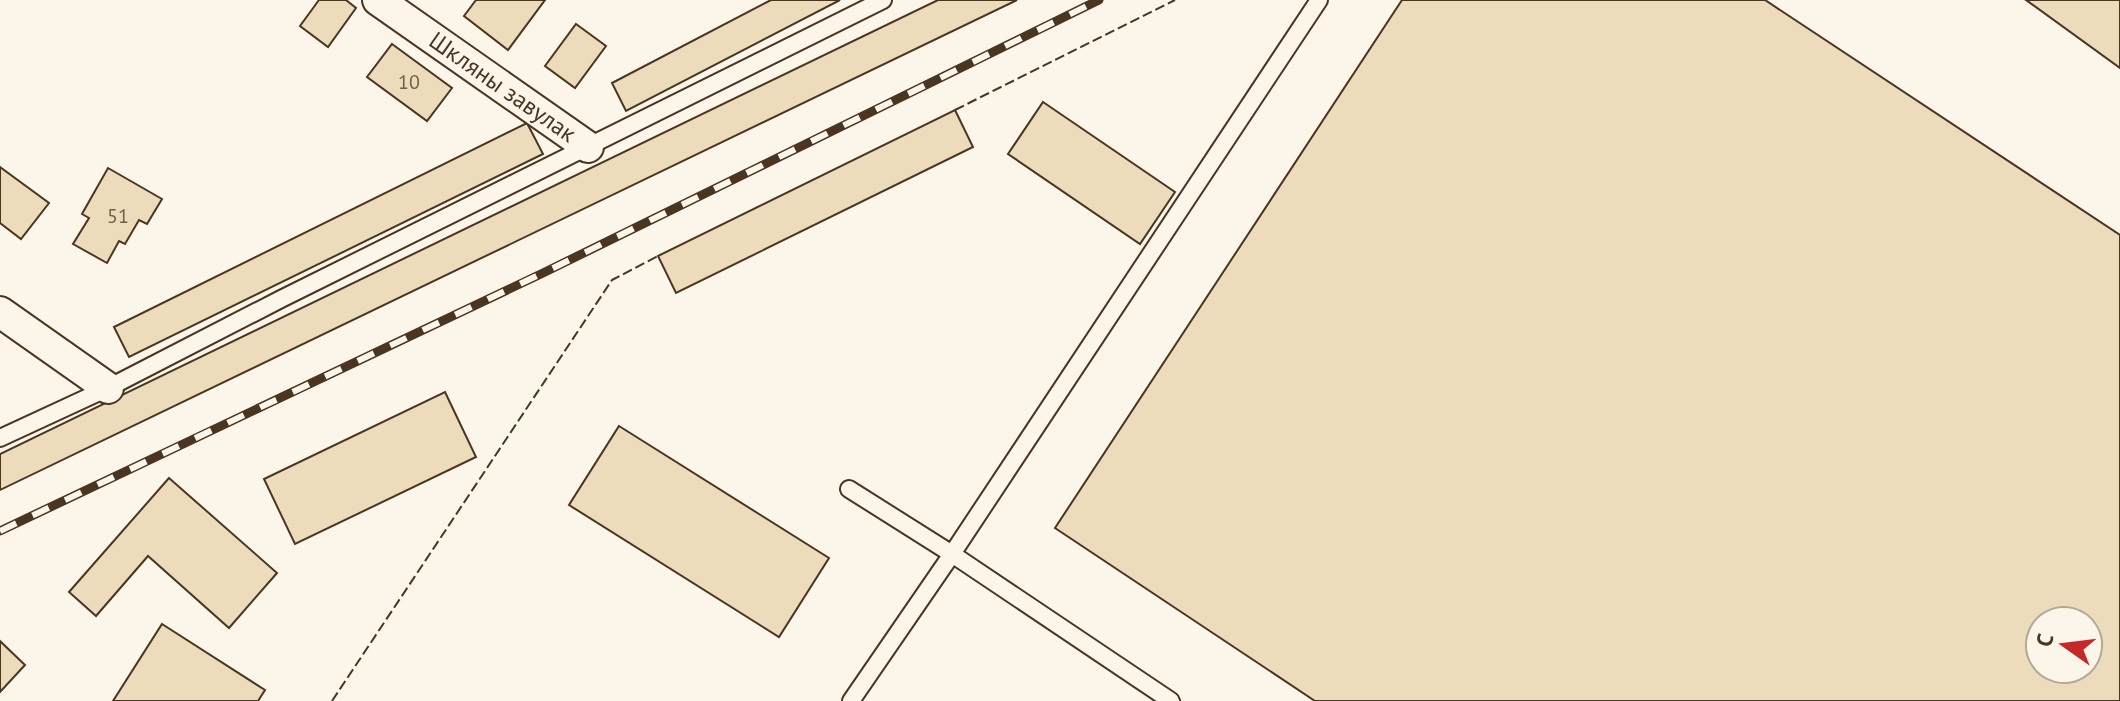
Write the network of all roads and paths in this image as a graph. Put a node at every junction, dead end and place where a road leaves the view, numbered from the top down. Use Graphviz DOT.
graph roads {
  1 [pos="378,0"];
  2 [pos="883,0"];
  3 [pos="1319,0"];
  4 [pos="588,147"];
  5 [pos="0,312"];
  6 [pos="108,388"];
  7 [pos="0,438"];
  8 [pos="849,489"];
  9 [pos="952,554"];
  10 [pos="851,701"];
  11 [pos="1171,701"];
  1 -- 4 [label="street, Шкляны завулак"];
  2 -- 4 [label="lane"];
  3 -- 9 [label="lane"];
  4 -- 6 [label="lane"];
  5 -- 6 [label="street"];
  6 -- 7 [label="lane"];
  8 -- 9 [label="lane"];
  9 -- 10 [label="lane"];
  9 -- 11 [label="lane"];
}
